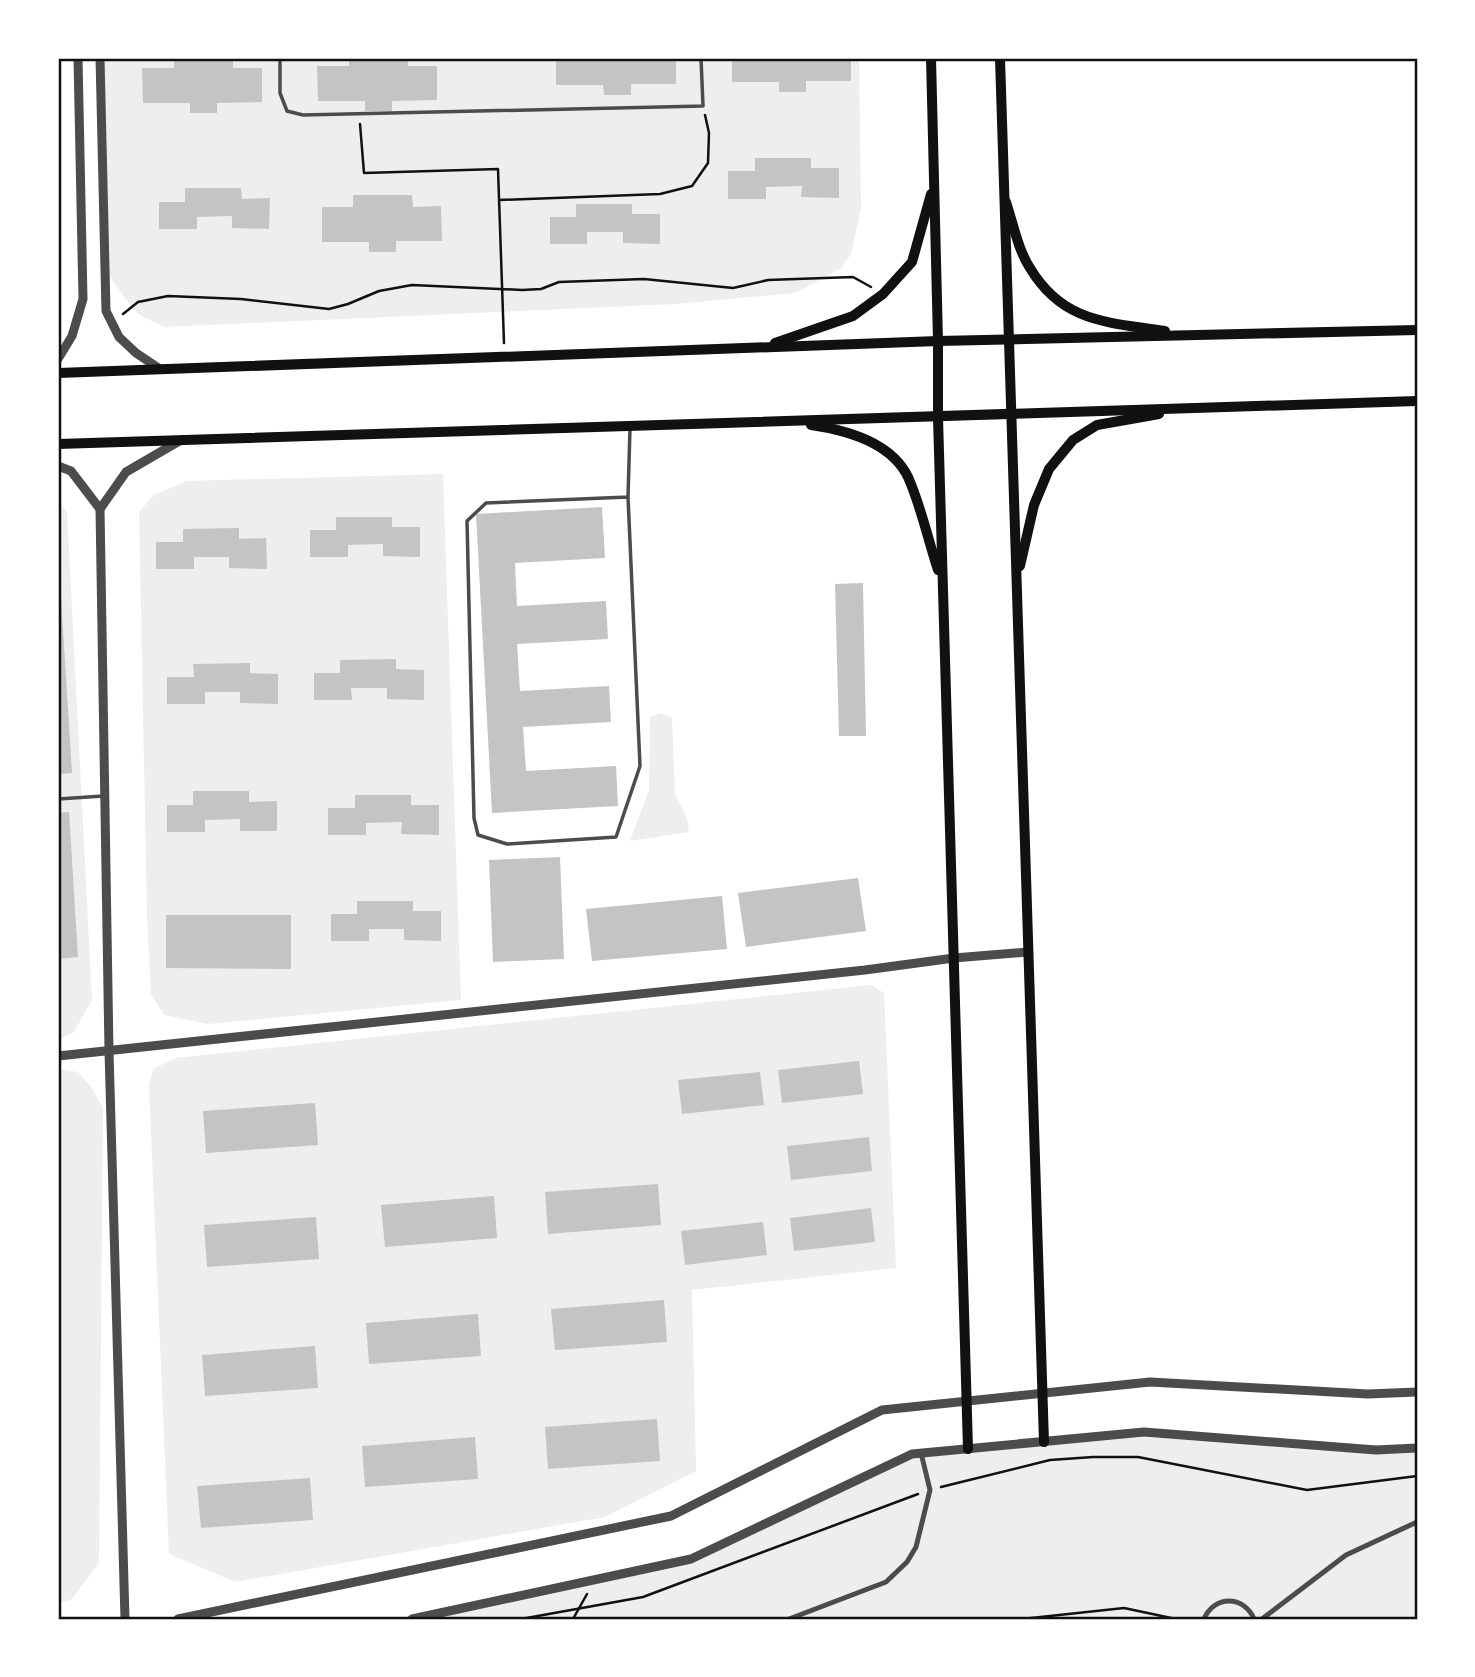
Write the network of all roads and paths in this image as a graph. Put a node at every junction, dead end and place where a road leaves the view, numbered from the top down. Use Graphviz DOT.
graph roads {
  1 [pos="78,58"];
  2 [pos="100,58"];
  3 [pos="281,58"];
  4 [pos="701,58"];
  5 [pos="931,58"];
  6 [pos="1000,58"];
  7 [pos="703,106"];
  8 [pos="360,114"];
  9 [pos="934,183"];
  10 [pos="1003,192"];
  11 [pos="499,200"];
  12 [pos="503,289"];
  13 [pos="883,294"];
  14 [pos="112,322"];
  15 [pos="1417,330"];
  16 [pos="1191,335"];
  17 [pos="1008,339"];
  18 [pos="938,341"];
  19 [pos="763,347"];
  20 [pos="504,357"];
  21 [pos="58,359"];
  22 [pos="160,369"];
  23 [pos="58,373"];
  24 [pos="1417,401"];
  25 [pos="1194,408"];
  26 [pos="1011,414"];
  27 [pos="937,418"];
  28 [pos="782,422"];
  29 [pos="631,426"];
  30 [pos="181,440"];
  31 [pos="58,444"];
  32 [pos="58,467"];
  33 [pos="628,496"];
  34 [pos="100,509"];
  35 [pos="1016,580"];
  36 [pos="942,583"];
  37 [pos="105,796"];
  38 [pos="58,799"];
  39 [pos="1028,952"];
  40 [pos="954,958"];
  41 [pos="109,1051"];
  42 [pos="58,1056"];
  43 [pos="1417,1392"];
  44 [pos="1042,1393"];
  45 [pos="967,1401"];
  46 [pos="1044,1442"];
  47 [pos="1417,1448"];
  48 [pos="968,1449"];
  49 [pos="921,1453"];
  50 [pos="1417,1476"];
  51 [pos="930,1490"];
  52 [pos="1417,1522"];
  53 [pos="594,1580"];
  54 [pos="580,1607"];
  55 [pos="125,1619"];
  56 [pos="178,1619"];
  57 [pos="412,1619"];
  58 [pos="521,1619"];
  59 [pos="573,1619"];
  60 [pos="789,1619"];
  61 [pos="1022,1619"];
  62 [pos="1176,1619"];
  63 [pos="1204,1619"];
  64 [pos="1254,1619"];
  65 [pos="1262,1619"];
  1 -- 21 [label="street"];
  2 -- 14 [label="street"];
  3 -- 8 [label="lane"];
  4 -- 7 [label="lane"];
  5 -- 9 [label="main road"];
  6 -- 10 [label="main road"];
  7 -- 8 [label="lane"];
  7 -- 11 [label="path"];
  8 -- 11 [label="path"];
  9 -- 13 [label="main road"];
  9 -- 18 [label="main road"];
  10 -- 16 [label="main road"];
  10 -- 17 [label="main road"];
  11 -- 12 [label="path"];
  12 -- 13 [label="path"];
  12 -- 14 [label="path"];
  12 -- 20 [label="path"];
  13 -- 19 [label="main road"];
  14 -- 22 [label="street"];
  15 -- 16 [label="main road"];
  16 -- 17 [label="main road"];
  17 -- 18 [label="main road"];
  17 -- 26 [label="main road"];
  18 -- 19 [label="main road"];
  18 -- 27 [label="main road"];
  19 -- 20 [label="main road"];
  20 -- 22 [label="main road"];
  22 -- 23 [label="main road"];
  24 -- 25 [label="main road"];
  25 -- 26 [label="main road"];
  25 -- 35 [label="main road"];
  26 -- 27 [label="main road"];
  26 -- 35 [label="main road"];
  27 -- 28 [label="main road"];
  27 -- 36 [label="main road"];
  28 -- 29 [label="main road"];
  28 -- 36 [label="main road"];
  29 -- 30 [label="main road"];
  29 -- 33 [label="lane"];
  30 -- 31 [label="main road"];
  30 -- 34 [label="street"];
  32 -- 34 [label="street"];
  33 -- 33 [label="lane"];
  34 -- 37 [label="street"];
  35 -- 39 [label="main road"];
  36 -- 40 [label="main road"];
  37 -- 38 [label="lane"];
  37 -- 41 [label="street"];
  39 -- 40 [label="street"];
  39 -- 44 [label="main road"];
  40 -- 41 [label="street"];
  40 -- 45 [label="main road"];
  41 -- 42 [label="street"];
  41 -- 55 [label="street"];
  43 -- 44 [label="street"];
  44 -- 45 [label="street"];
  44 -- 46 [label="main road"];
  45 -- 48 [label="main road"];
  45 -- 56 [label="street"];
  46 -- 47 [label="street"];
  46 -- 48 [label="street"];
  48 -- 49 [label="street"];
  49 -- 51 [label="street"];
  49 -- 53 [label="street"];
  50 -- 51 [label="path"];
  51 -- 54 [label="path"];
  51 -- 60 [label="street"];
  52 -- 65 [label="street"];
  53 -- 54 [label="path"];
  53 -- 57 [label="street"];
  54 -- 58 [label="path"];
  54 -- 59 [label="path"];
  61 -- 62 [label="path"];
  63 -- 64 [label="street"];
}
